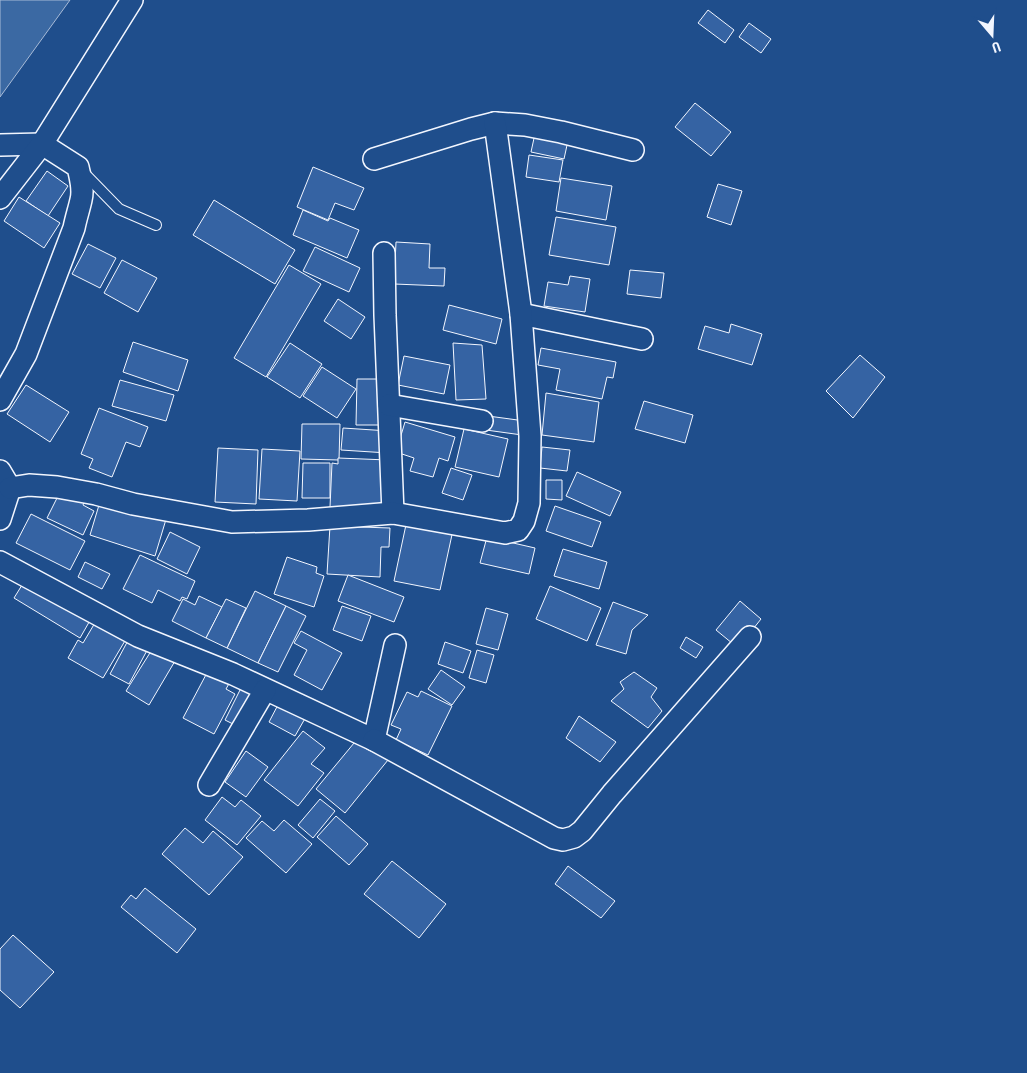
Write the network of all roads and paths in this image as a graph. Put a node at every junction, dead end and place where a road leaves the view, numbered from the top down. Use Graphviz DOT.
graph roads {
  1 [pos="132,0"];
  2 [pos="495,123"];
  3 [pos="42,144"];
  4 [pos="0,145"];
  5 [pos="633,150"];
  6 [pos="374,159"];
  7 [pos="78,167"];
  8 [pos="0,198"];
  9 [pos="156,225"];
  10 [pos="384,253"];
  11 [pos="520,314"];
  12 [pos="642,339"];
  13 [pos="0,400"];
  14 [pos="389,404"];
  15 [pos="482,421"];
  16 [pos="5,480"];
  17 [pos="393,513"];
  18 [pos="0,518"];
  19 [pos="0,562"];
  20 [pos="750,637"];
  21 [pos="395,645"];
  22 [pos="265,690"];
  23 [pos="374,740"];
  24 [pos="209,785"];
  1 -- 3 [label="street"];
  2 -- 5 [label="street"];
  2 -- 6 [label="street"];
  2 -- 11 [label="street"];
  3 -- 4 [label="street"];
  3 -- 7 [label="street"];
  3 -- 8 [label="street"];
  7 -- 9 [label="lane"];
  7 -- 13 [label="street"];
  10 -- 14 [label="street"];
  11 -- 12 [label="street"];
  11 -- 17 [label="street"];
  14 -- 15 [label="street"];
  14 -- 17 [label="street"];
  16 -- 17 [label="street"];
  16 -- 18 [label="street"];
  19 -- 22 [label="street"];
  20 -- 23 [label="street"];
  21 -- 23 [label="street"];
  22 -- 23 [label="street"];
  22 -- 24 [label="street"];
}
